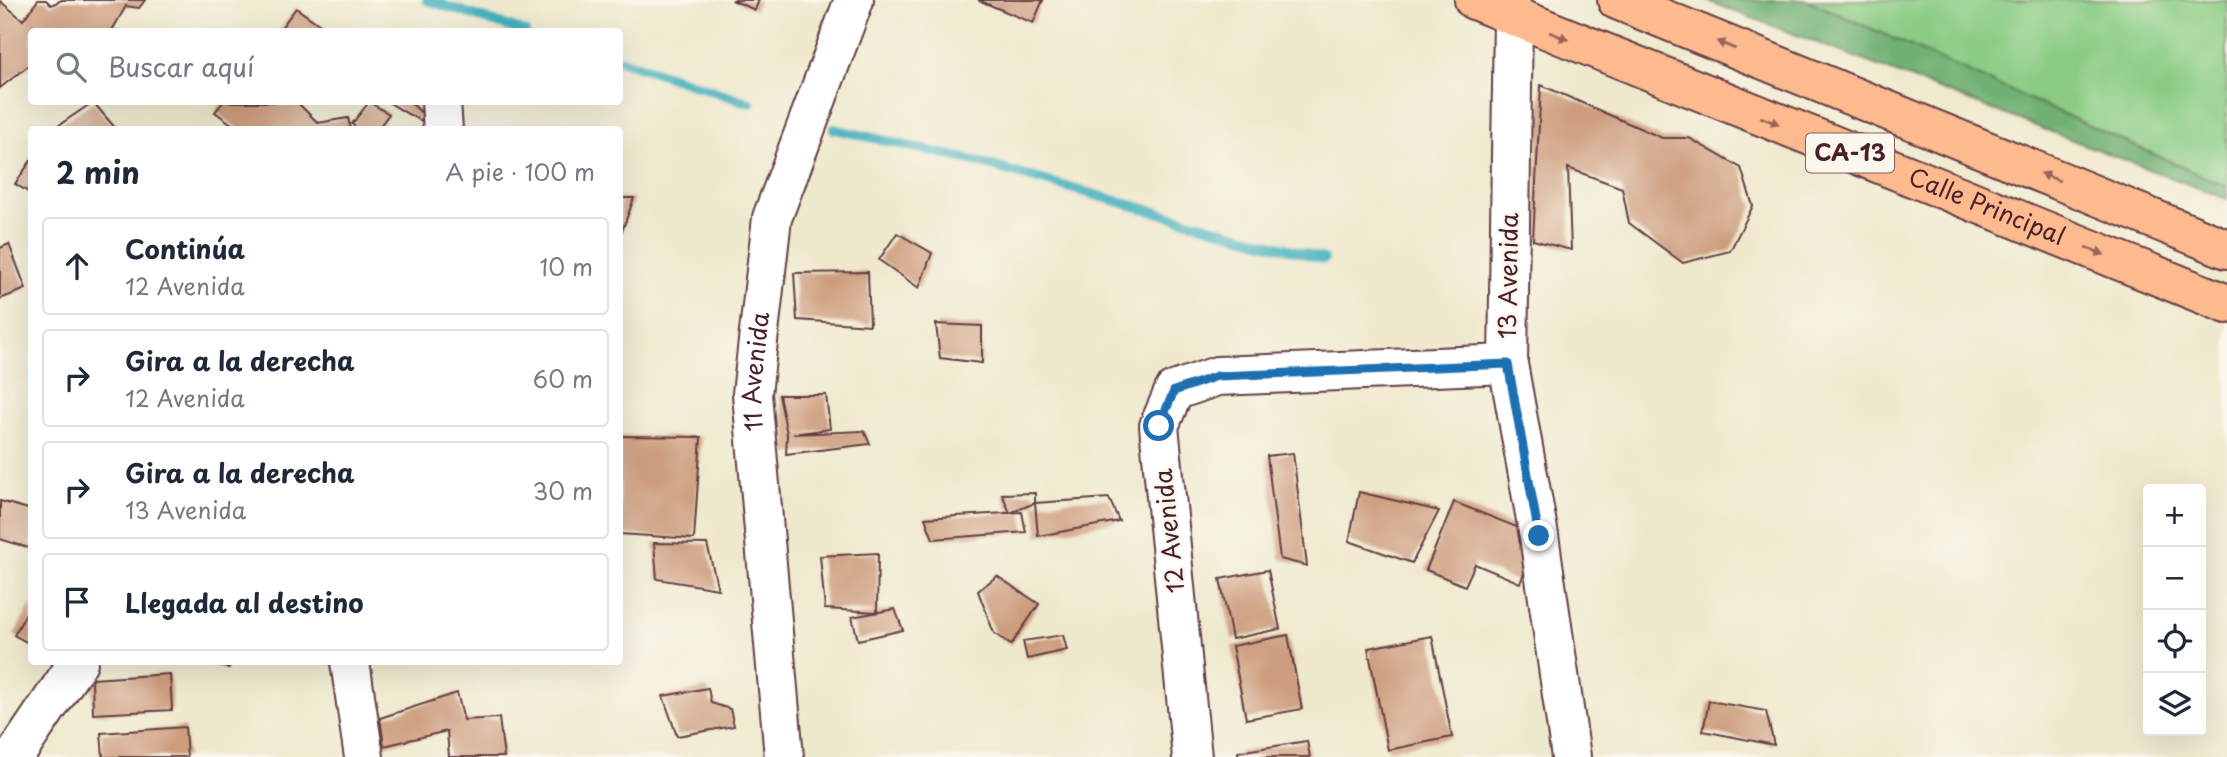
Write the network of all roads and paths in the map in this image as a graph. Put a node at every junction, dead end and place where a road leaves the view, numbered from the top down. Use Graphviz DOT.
graph roads {
  1 [pos="854,0"];
  2 [pos="1474,0"];
  3 [pos="1617,0"];
  4 [pos="1512,9"];
  5 [pos="441,105"];
  6 [pos="443,126"];
  7 [pos="2227,249"];
  8 [pos="2227,304"];
  9 [pos="1508,364"];
  10 [pos="76,665"];
  11 [pos="350,665"];
  12 [pos="14,757"];
  13 [pos="364,757"];
  14 [pos="784,757"];
  15 [pos="1192,757"];
  16 [pos="1571,757"];
  1 -- 14 [label="street, 11 Avenida"];
  2 -- 4 [label="main road, Calle Principal / CA-13"];
  7 -- 3 [label="main road, CA-13, one-way"];
  4 -- 8 [label="main road, Calle Principal / CA-13, one-way"];
  4 -- 9 [label="street, 13 Avenida"];
  5 -- 6 [label="street"];
  9 -- 15 [label="street, 12 Avenida"];
  9 -- 16 [label="street, 13 Avenida"];
  10 -- 12 [label="street"];
  11 -- 13 [label="street"];
}
